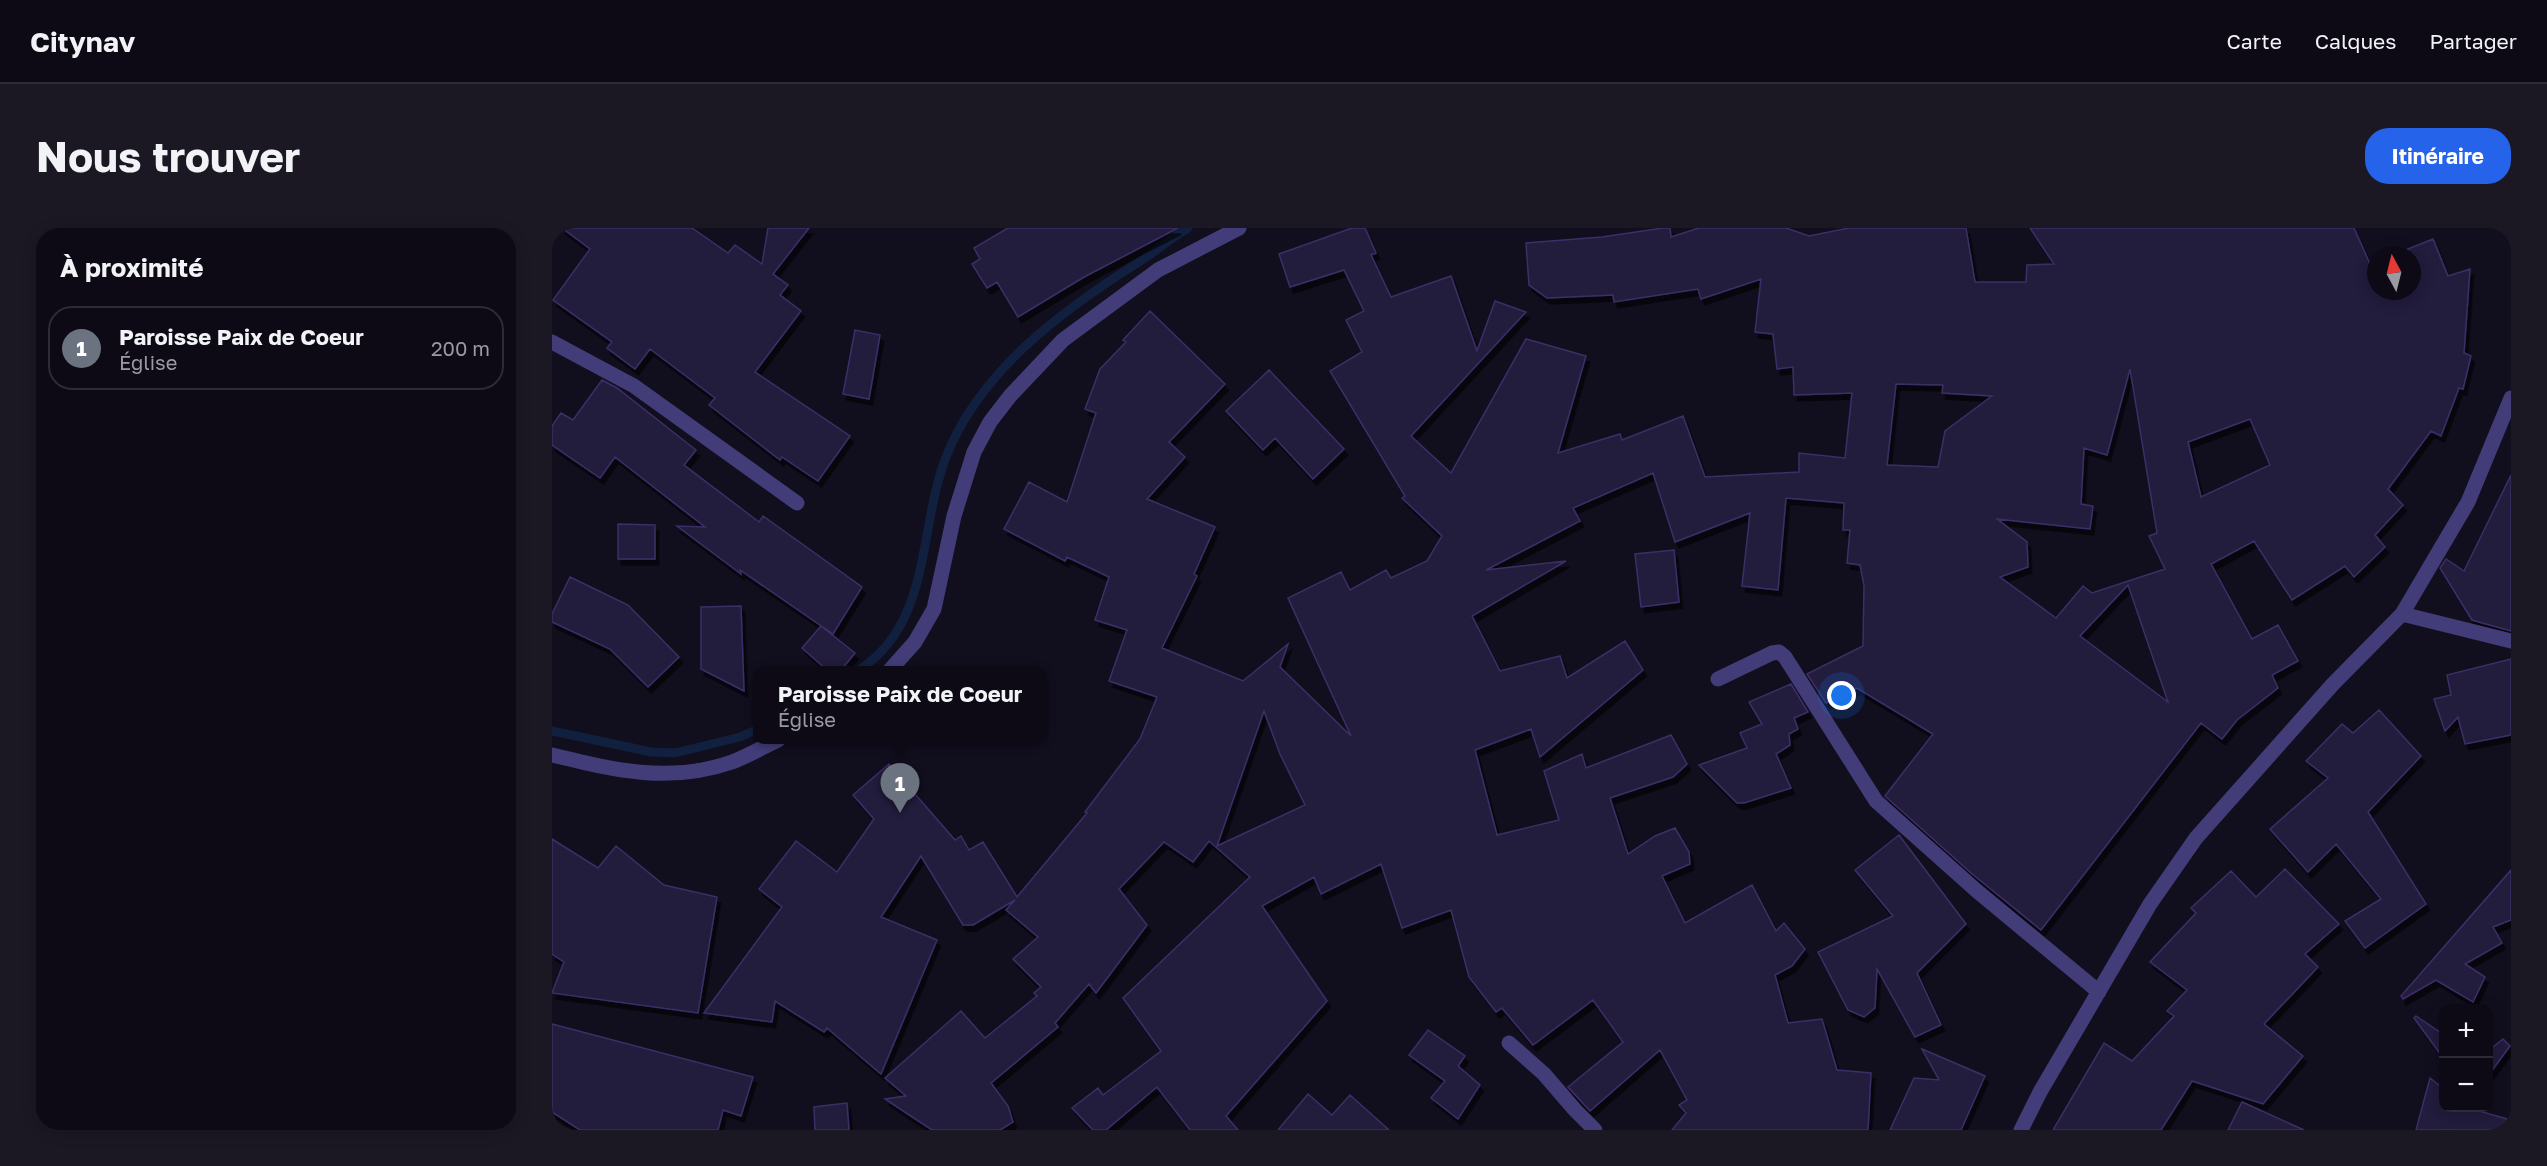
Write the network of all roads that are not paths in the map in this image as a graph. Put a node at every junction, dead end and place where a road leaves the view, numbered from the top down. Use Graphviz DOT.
graph roads {
  1 [pos="1239,228"];
  2 [pos="552,342"];
  3 [pos="2511,398"];
  4 [pos="797,504"];
  5 [pos="2402,614"];
  6 [pos="2511,641"];
  7 [pos="894,666"];
  8 [pos="1718,679"];
  9 [pos="770,744"];
  10 [pos="552,755"];
  11 [pos="2099,992"];
  12 [pos="1509,1043"];
  13 [pos="1595,1130"];
  14 [pos="2021,1130"];
  1 -- 7 [label="street"];
  2 -- 4 [label="street"];
  3 -- 5 [label="street"];
  5 -- 6 [label="street"];
  5 -- 11 [label="street"];
  8 -- 11 [label="street"];
  9 -- 10 [label="street"];
  11 -- 14 [label="street"];
  12 -- 13 [label="street"];
}
